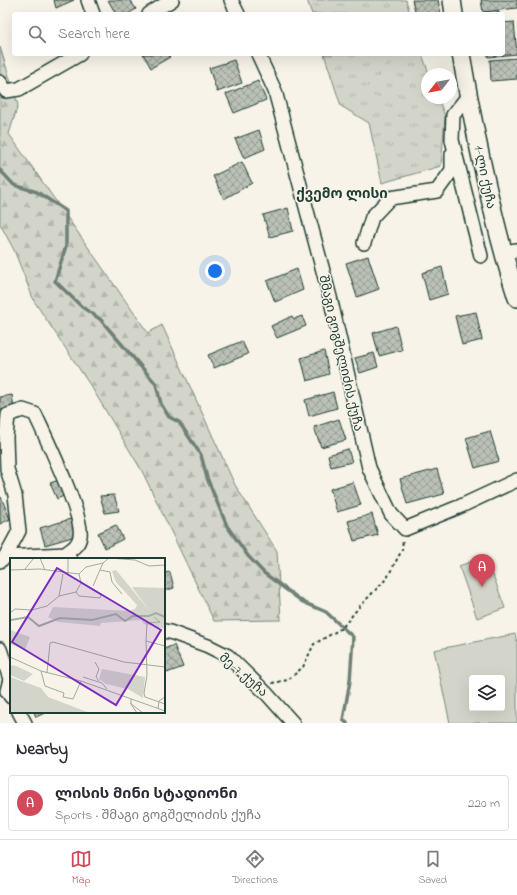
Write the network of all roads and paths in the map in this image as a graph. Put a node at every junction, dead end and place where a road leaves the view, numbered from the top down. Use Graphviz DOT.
graph roads {
  1 [pos="88,0"];
  2 [pos="172,0"];
  3 [pos="231,0"];
  4 [pos="452,0"];
  5 [pos="92,12"];
  6 [pos="152,12"];
  7 [pos="237,12"];
  8 [pos="454,12"];
  9 [pos="77,56"];
  10 [pos="259,56"];
  11 [pos="461,56"];
  12 [pos="0,82"];
  13 [pos="468,96"];
  14 [pos="452,140"];
  15 [pos="364,243"];
  16 [pos="510,251"];
  17 [pos="481,256"];
  18 [pos="517,298"];
  19 [pos="517,480"];
  20 [pos="405,529"];
  21 [pos="68,557"];
  22 [pos="35,558"];
  23 [pos="2,559"];
  24 [pos="165,631"];
  25 [pos="0,649"];
  26 [pos="10,679"];
  27 [pos="260,686"];
  28 [pos="10,696"];
  29 [pos="20,713"];
  30 [pos="25,723"];
  31 [pos="293,723"];
  1 -- 5 [label="street"];
  2 -- 6 [label="street"];
  3 -- 7 [label="street"];
  4 -- 8 [label="main road"];
  9 -- 12 [label="street"];
  10 -- 20 [label="street, შმაგი გოგშელიძის ქუჩა"];
  11 -- 13 [label="main road, 1-ლი ქუჩა"];
  13 -- 14 [label="street"];
  13 -- 16 [label="main road, 1-ლი ქუჩა"];
  14 -- 15 [label="street"];
  14 -- 17 [label="street"];
  16 -- 18 [label="main road, 1-ლი ქუჩა"];
  19 -- 20 [label="street"];
  20 -- 27 [label="path"];
  21 -- 22 [label="street"];
  21 -- 23 [label="street"];
  24 -- 27 [label="street, მე-7 ქუჩა"];
  25 -- 26 [label="street"];
  26 -- 28 [label="street"];
  27 -- 31 [label="street, მე-7 ქუჩა"];
  29 -- 30 [label="street"];
}
